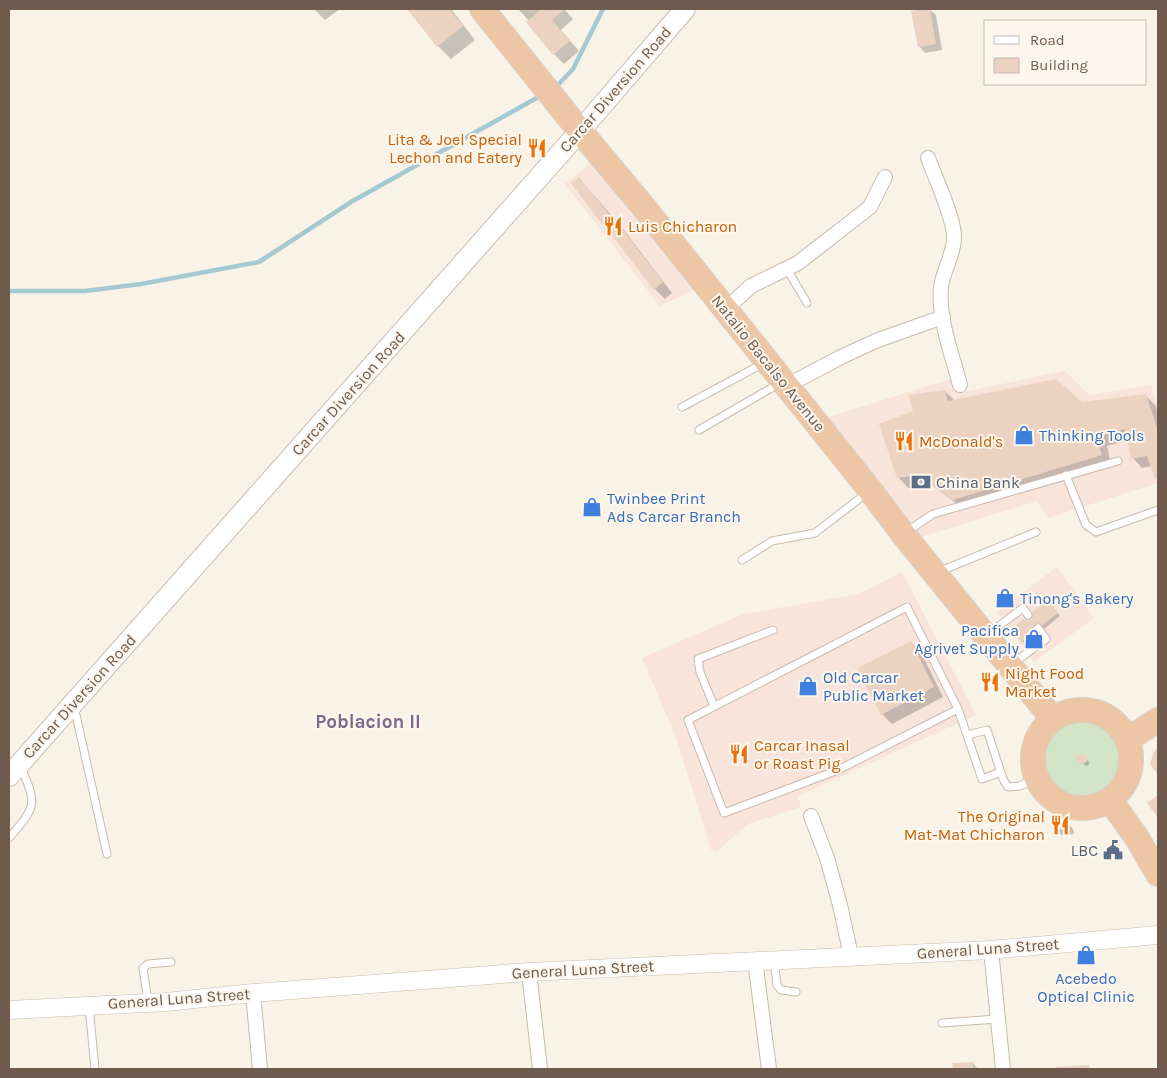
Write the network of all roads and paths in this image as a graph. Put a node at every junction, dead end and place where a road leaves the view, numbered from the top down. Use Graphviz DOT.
graph roads {
  1 [pos="482,9"];
  2 [pos="685,9"];
  3 [pos="580,131"];
  4 [pos="928,158"];
  5 [pos="885,177"];
  6 [pos="787,269"];
  7 [pos="807,303"];
  8 [pos="726,309"];
  9 [pos="943,317"];
  10 [pos="766,362"];
  11 [pos="784,384"];
  12 [pos="960,385"];
  13 [pos="682,407"];
  14 [pos="699,430"];
  15 [pos="1118,461"];
  16 [pos="1066,475"];
  17 [pos="870,490"];
  18 [pos="1158,510"];
  19 [pos="1036,532"];
  20 [pos="903,534"];
  21 [pos="742,560"];
  22 [pos="935,573"];
  23 [pos="1028,615"];
  24 [pos="1038,628"];
  25 [pos="773,630"];
  26 [pos="986,635"];
  27 [pos="1010,665"];
  28 [pos="73,704"];
  29 [pos="714,706"];
  30 [pos="958,709"];
  31 [pos="1053,719"];
  32 [pos="1158,720"];
  33 [pos="968,735"];
  34 [pos="1128,739"];
  35 [pos="12,767"];
  36 [pos="1001,772"];
  37 [pos="1036,778"];
  38 [pos="1110,800"];
  39 [pos="811,816"];
  40 [pos="9,838"];
  41 [pos="107,854"];
  42 [pos="1158,874"];
  43 [pos="1158,936"];
  44 [pos="991,950"];
  45 [pos="851,956"];
  46 [pos="774,959"];
  47 [pos="755,960"];
  48 [pos="171,962"];
  49 [pos="529,972"];
  50 [pos="253,992"];
  51 [pos="796,992"];
  52 [pos="148,1002"];
  53 [pos="89,1005"];
  54 [pos="9,1010"];
  55 [pos="997,1019"];
  56 [pos="942,1023"];
  57 [pos="95,1069"];
  58 [pos="260,1069"];
  59 [pos="540,1069"];
  60 [pos="768,1069"];
  61 [pos="1003,1069"];
  1 -- 3 [label="highway, Natalio Bacalso Avenue"];
  2 -- 3 [label="main road, Carcar Diversion Road"];
  3 -- 8 [label="highway, Natalio Bacalso Avenue"];
  3 -- 28 [label="main road, Carcar Diversion Road"];
  4 -- 9 [label="street"];
  5 -- 6 [label="street"];
  6 -- 7 [label="lane"];
  6 -- 8 [label="street"];
  8 -- 10 [label="highway, Natalio Bacalso Avenue"];
  9 -- 11 [label="street"];
  9 -- 12 [label="street"];
  10 -- 11 [label="highway, Natalio Bacalso Avenue"];
  10 -- 13 [label="lane"];
  11 -- 14 [label="lane"];
  11 -- 17 [label="highway, Natalio Bacalso Avenue"];
  15 -- 16 [label="lane"];
  16 -- 18 [label="lane"];
  16 -- 20 [label="lane"];
  17 -- 20 [label="highway, Natalio Bacalso Avenue"];
  17 -- 21 [label="lane"];
  19 -- 22 [label="lane"];
  20 -- 22 [label="highway, Natalio Bacalso Avenue"];
  22 -- 26 [label="highway, Natalio Bacalso Avenue"];
  23 -- 26 [label="lane"];
  24 -- 27 [label="lane"];
  25 -- 29 [label="lane"];
  26 -- 27 [label="highway, Natalio Bacalso Avenue"];
  27 -- 31 [label="highway, Natalio Bacalso Avenue"];
  28 -- 35 [label="main road, Carcar Diversion Road"];
  28 -- 41 [label="lane"];
  29 -- 30 [label="lane"];
  29 -- 30 [label="lane"];
  30 -- 33 [label="lane"];
  31 -- 34 [label="highway"];
  31 -- 37 [label="highway"];
  32 -- 34 [label="highway"];
  33 -- 36 [label="lane"];
  33 -- 36 [label="lane"];
  34 -- 38 [label="highway"];
  35 -- 40 [label="lane"];
  36 -- 37 [label="lane"];
  37 -- 38 [label="highway"];
  38 -- 42 [label="highway"];
  39 -- 45 [label="street"];
  43 -- 44 [label="street, General Luna Street"];
  44 -- 45 [label="street, General Luna Street"];
  44 -- 55 [label="street"];
  45 -- 46 [label="street, General Luna Street"];
  46 -- 47 [label="street, General Luna Street"];
  46 -- 51 [label="lane"];
  47 -- 49 [label="street, General Luna Street"];
  47 -- 60 [label="street"];
  48 -- 52 [label="lane"];
  49 -- 50 [label="street, General Luna Street"];
  49 -- 59 [label="street"];
  50 -- 52 [label="street, General Luna Street"];
  50 -- 58 [label="street"];
  52 -- 53 [label="street, General Luna Street"];
  53 -- 54 [label="street, General Luna Street"];
  53 -- 57 [label="lane"];
  55 -- 56 [label="lane"];
  55 -- 61 [label="street"];
}
